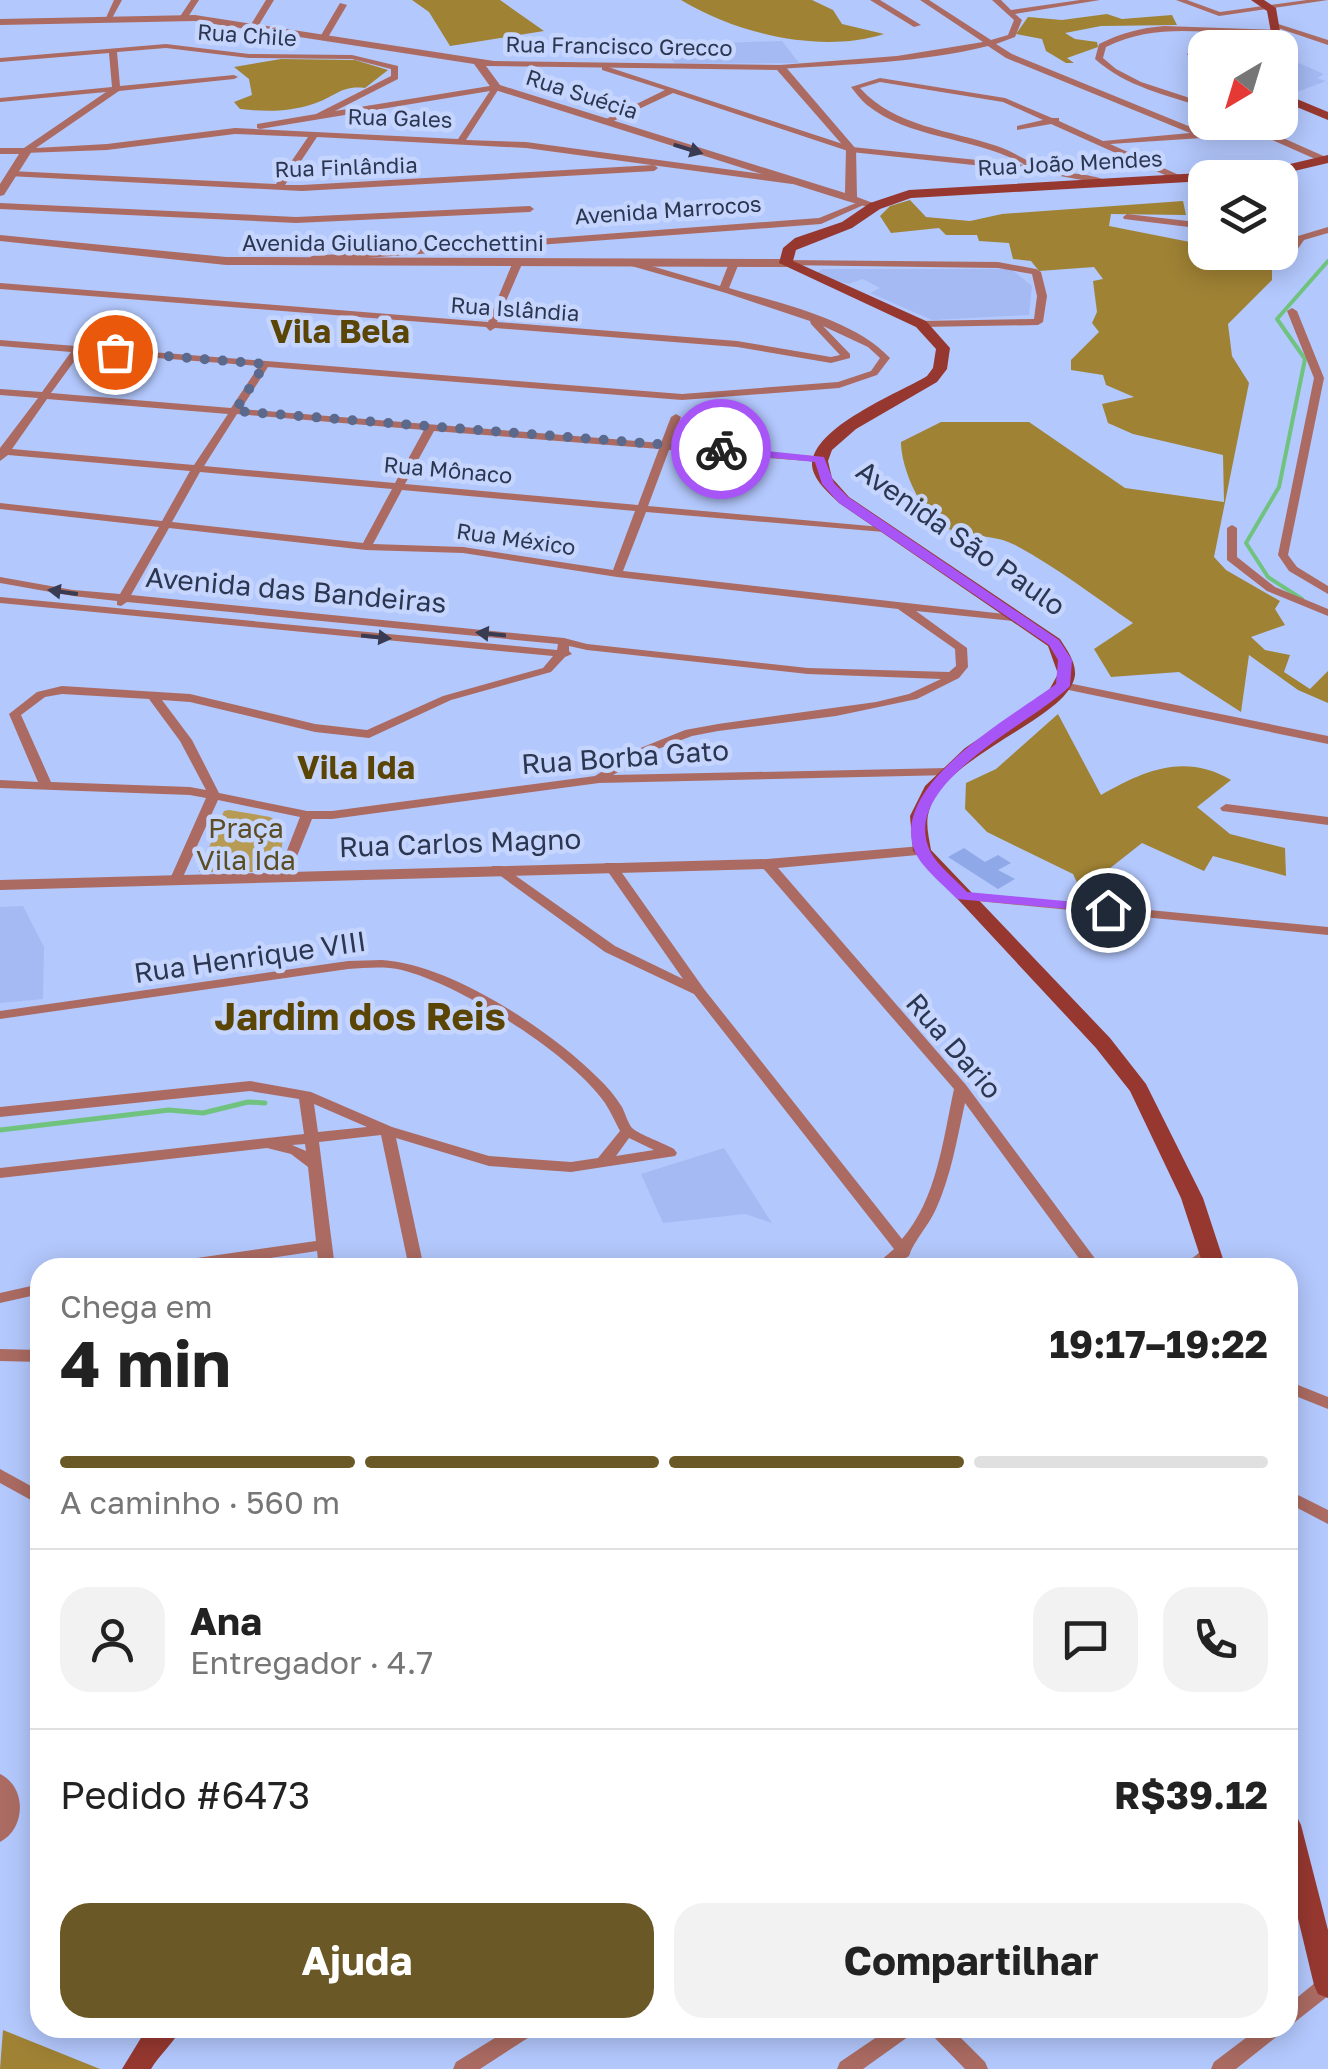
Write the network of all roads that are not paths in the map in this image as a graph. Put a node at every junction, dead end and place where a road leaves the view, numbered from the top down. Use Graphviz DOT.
graph roads {
  1 [pos="118,0"];
  2 [pos="195,0"];
  3 [pos="270,0"];
  4 [pos="874,0"];
  5 [pos="924,0"];
  6 [pos="996,0"];
  7 [pos="1096,0"];
  8 [pos="1180,0"];
  9 [pos="1257,0"];
  10 [pos="1324,0"];
  11 [pos="342,5"];
  12 [pos="1010,12"];
  13 [pos="108,18"];
  14 [pos="183,18"];
  15 [pos="0,22"];
  16 [pos="1275,22"];
  17 [pos="917,25"];
  18 [pos="254,26"];
  19 [pos="1253,30"];
  20 [pos="1277,30"];
  21 [pos="1188,31"];
  22 [pos="324,37"];
  23 [pos="1328,42"];
  24 [pos="992,43"];
  25 [pos="113,50"];
  26 [pos="0,60"];
  27 [pos="477,62"];
  28 [pos="780,67"];
  29 [pos="605,68"];
  30 [pos="234,77"];
  31 [pos="496,87"];
  32 [pos="116,88"];
  33 [pos="670,91"];
  34 [pos="1188,99"];
  35 [pos="0,100"];
  36 [pos="1298,104"];
  37 [pos="319,116"];
  38 [pos="1328,116"];
  39 [pos="1056,120"];
  40 [pos="604,122"];
  41 [pos="1020,128"];
  42 [pos="1188,130"];
  43 [pos="234,131"];
  44 [pos="314,135"];
  45 [pos="1188,137"];
  46 [pos="1281,140"];
  47 [pos="461,141"];
  48 [pos="1105,142"];
  49 [pos="851,149"];
  50 [pos="0,151"];
  51 [pos="26,151"];
  52 [pos="1326,159"];
  53 [pos="684,166"];
  54 [pos="1038,169"];
  55 [pos="11,174"];
  56 [pos="1176,177"];
  57 [pos="797,181"];
  58 [pos="1104,181"];
  59 [pos="278,188"];
  60 [pos="0,193"];
  61 [pos="851,199"];
  62 [pos="869,205"];
  63 [pos="0,206"];
  64 [pos="530,209"];
  65 [pos="1127,217"];
  66 [pos="1188,224"];
  67 [pos="1328,230"];
  68 [pos="0,238"];
  69 [pos="1298,242"];
  70 [pos="292,263"];
  71 [pos="632,263"];
  72 [pos="734,263"];
  73 [pos="786,263"];
  74 [pos="517,264"];
  75 [pos="0,286"];
  76 [pos="722,291"];
  77 [pos="1292,312"];
  78 [pos="805,315"];
  79 [pos="921,324"];
  80 [pos="490,328"];
  81 [pos="0,343"];
  82 [pos="78,349"];
  83 [pos="265,364"];
  84 [pos="0,392"];
  85 [pos="45,396"];
  86 [pos="1314,410"];
  87 [pos="235,411"];
  88 [pos="1328,413"];
  89 [pos="676,417"];
  90 [pos="431,426"];
  91 [pos="665,444"];
  92 [pos="1,454"];
  93 [pos="820,459"];
  94 [pos="198,466"];
  95 [pos="398,485"];
  96 [pos="0,506"];
  97 [pos="641,507"];
  98 [pos="166,524"];
  99 [pos="1232,528"];
  100 [pos="892,531"];
  101 [pos="366,547"];
  102 [pos="617,574"];
  103 [pos="0,580"];
  104 [pos="1328,591"];
  105 [pos="0,600"];
  106 [pos="895,602"];
  107 [pos="120,605"];
  108 [pos="1328,612"];
  109 [pos="335,619"];
  110 [pos="1026,620"];
  111 [pos="326,632"];
  112 [pos="564,641"];
  113 [pos="587,648"];
  114 [pos="560,656"];
  115 [pos="955,676"];
  116 [pos="1063,686"];
  117 [pos="154,697"];
  118 [pos="1328,740"];
  119 [pos="948,772"];
  120 [pos="599,778"];
  121 [pos="0,784"];
  122 [pos="46,784"];
  123 [pos="214,795"];
  124 [pos="1226,808"];
  125 [pos="307,814"];
  126 [pos="1328,821"];
  127 [pos="922,851"];
  128 [pos="767,864"];
  129 [pos="610,866"];
  130 [pos="497,870"];
  131 [pos="282,876"];
  132 [pos="176,879"];
  133 [pos="0,885"];
  134 [pos="962,896"];
  135 [pos="1328,931"];
  136 [pos="699,992"];
  137 [pos="0,1015"];
  138 [pos="961,1088"];
  139 [pos="306,1095"];
  140 [pos="0,1112"];
  141 [pos="387,1130"];
  142 [pos="627,1131"];
  143 [pos="308,1136"];
  144 [pos="261,1142"];
  145 [pos="604,1161"];
  146 [pos="314,1165"];
  147 [pos="0,1173"];
  148 [pos="323,1245"];
  149 [pos="904,1252"];
  150 [pos="232,1258"];
  151 [pos="325,1258"];
  152 [pos="414,1258"];
  153 [pos="895,1258"];
  154 [pos="1088,1258"];
  155 [pos="1211,1258"];
  156 [pos="30,1291"];
  157 [pos="0,1298"];
  158 [pos="0,1355"];
  159 [pos="30,1356"];
  160 [pos="1298,1391"];
  161 [pos="1328,1403"];
  162 [pos="0,1475"];
  163 [pos="30,1493"];
  164 [pos="1298,1502"];
  165 [pos="1328,1518"];
  166 [pos="0,1782"];
  167 [pos="0,1834"];
  168 [pos="1298,1865"];
  169 [pos="1328,1984"];
  170 [pos="1298,2008"];
  171 [pos="156,2038"];
  172 [pos="511,2038"];
  173 [pos="890,2038"];
  174 [pos="948,2038"];
  175 [pos="1259,2038"];
  176 [pos="136,2069"];
  177 [pos="463,2069"];
  178 [pos="848,2069"];
  179 [pos="978,2069"];
  180 [pos="1220,2069"];
  1 -- 13 [label="street"];
  2 -- 14 [label="street"];
  3 -- 18 [label="street"];
  4 -- 17 [label="street"];
  5 -- 24 [label="street"];
  6 -- 12 [label="street"];
  7 -- 12 [label="street"];
  8 -- 16 [label="street"];
  9 -- 16 [label="main road"];
  10 -- 16 [label="street"];
  11 -- 22 [label="street"];
  12 -- 24 [label="street"];
  13 -- 14 [label="street, Rua Francisco Grecco"];
  13 -- 15 [label="street, Rua Francisco Grecco"];
  14 -- 18 [label="street, Rua Francisco Grecco"];
  16 -- 19 [label="street"];
  16 -- 20 [label="main road"];
  16 -- 23 [label="street"];
  18 -- 22 [label="street, Rua Francisco Grecco"];
  21 -- 34 [label="street"];
  22 -- 27 [label="street, Rua Francisco Grecco"];
  24 -- 28 [label="street, Rua Francisco Grecco"];
  24 -- 42 [label="street"];
  25 -- 26 [label="street, Rua Chile"];
  25 -- 32 [label="street"];
  25 -- 37 [label="street, Rua Chile"];
  27 -- 29 [label="street, Rua Francisco Grecco"];
  27 -- 31 [label="street"];
  28 -- 29 [label="street, Rua Francisco Grecco"];
  28 -- 49 [label="street"];
  29 -- 33 [label="street"];
  30 -- 32 [label="street"];
  31 -- 37 [label="street, Rua Suécia"];
  31 -- 40 [label="street, Rua Suécia"];
  31 -- 47 [label="street"];
  32 -- 35 [label="street"];
  32 -- 51 [label="street"];
  33 -- 40 [label="street"];
  33 -- 49 [label="street"];
  36 -- 38 [label="main road"];
  37 -- 43 [label="street, Rua Suécia"];
  39 -- 41 [label="street"];
  39 -- 48 [label="street"];
  39 -- 54 [label="street"];
  40 -- 57 [label="street, Rua Suécia, one-way"];
  43 -- 44 [label="street, Rua Gales"];
  43 -- 51 [label="street, Rua Gales"];
  44 -- 47 [label="street, Rua Gales"];
  44 -- 59 [label="street"];
  45 -- 48 [label="street"];
  46 -- 52 [label="street"];
  47 -- 53 [label="street, Rua Gales"];
  48 -- 56 [label="street"];
  49 -- 54 [label="street"];
  49 -- 61 [label="street"];
  50 -- 51 [label="street, Rua Gales"];
  51 -- 55 [label="street"];
  52 -- 56 [label="main road, Rua João Mendes"];
  53 -- 57 [label="street, Rua Gales"];
  53 -- 59 [label="street, Rua Finlândia"];
  54 -- 58 [label="street"];
  55 -- 59 [label="street, Rua Finlândia"];
  55 -- 60 [label="street"];
  56 -- 58 [label="main road, Rua João Mendes"];
  57 -- 61 [label="street, Rua Suécia"];
  58 -- 62 [label="main road, Rua João Mendes"];
  61 -- 62 [label="street, Rua Suécia"];
  62 -- 70 [label="street, Avenida Marrocos"];
  62 -- 73 [label="main road"];
  63 -- 64 [label="street"];
  65 -- 66 [label="street"];
  67 -- 69 [label="street"];
  68 -- 70 [label="street, Avenida Giuliano Cecchettini"];
  70 -- 74 [label="street, Avenida Giuliano Cecchettini"];
  71 -- 72 [label="street, Avenida Giuliano Cecchettini"];
  71 -- 74 [label="street, Avenida Giuliano Cecchettini"];
  71 -- 76 [label="street"];
  72 -- 73 [label="street, Avenida Giuliano Cecchettini"];
  72 -- 76 [label="street"];
  73 -- 79 [label="main road"];
  73 -- 79 [label="street"];
  74 -- 80 [label="street"];
  75 -- 80 [label="street, Rua Islândia"];
  76 -- 78 [label="street"];
  77 -- 86 [label="street"];
  78 -- 80 [label="street, Rua Islândia"];
  78 -- 83 [label="street"];
  79 -- 93 [label="main road, Avenida São Paulo"];
  81 -- 82 [label="street"];
  82 -- 83 [label="street"];
  82 -- 85 [label="street"];
  83 -- 87 [label="street"];
  84 -- 85 [label="street"];
  85 -- 87 [label="street"];
  85 -- 92 [label="street"];
  86 -- 88 [label="street"];
  86 -- 104 [label="street"];
  87 -- 90 [label="street"];
  87 -- 94 [label="street"];
  89 -- 91 [label="street"];
  90 -- 91 [label="street"];
  90 -- 95 [label="street"];
  91 -- 93 [label="street"];
  91 -- 97 [label="street"];
  92 -- 94 [label="street, Rua Mônaco"];
  93 -- 100 [label="main road, Avenida São Paulo"];
  94 -- 95 [label="street, Rua Mônaco"];
  94 -- 98 [label="street"];
  95 -- 97 [label="street, Rua Mônaco"];
  95 -- 101 [label="street"];
  96 -- 98 [label="street, Rua México"];
  97 -- 100 [label="street, Rua Mônaco"];
  97 -- 102 [label="street"];
  98 -- 101 [label="street, Rua México"];
  98 -- 107 [label="street"];
  99 -- 108 [label="street"];
  100 -- 110 [label="main road, Avenida São Paulo"];
  101 -- 102 [label="street, Rua México"];
  102 -- 106 [label="street, Rua México"];
  107 -- 103 [label="street, Avenida das Bandeiras, one-way"];
  105 -- 107 [label="street, Avenida das Bandeiras"];
  106 -- 110 [label="street, Rua México"];
  106 -- 115 [label="street"];
  107 -- 109 [label="street, Avenida das Bandeiras"];
  107 -- 111 [label="street, Avenida das Bandeiras"];
  109 -- 111 [label="street"];
  112 -- 109 [label="street, Avenida das Bandeiras, one-way"];
  110 -- 116 [label="main road, Avenida São Paulo"];
  111 -- 114 [label="street, Avenida das Bandeiras, one-way"];
  112 -- 113 [label="street, Avenida das Bandeiras"];
  112 -- 114 [label="street"];
  113 -- 114 [label="street, Avenida das Bandeiras"];
  113 -- 115 [label="street, Avenida das Bandeiras"];
  114 -- 117 [label="street"];
  115 -- 120 [label="street"];
  116 -- 118 [label="street"];
  116 -- 119 [label="main road"];
  117 -- 122 [label="street"];
  117 -- 123 [label="street"];
  119 -- 120 [label="street, Rua Borba Gato"];
  119 -- 127 [label="main road"];
  120 -- 125 [label="street, Rua Borba Gato"];
  121 -- 122 [label="street, Rua Borba Gato"];
  122 -- 123 [label="street, Rua Borba Gato"];
  123 -- 125 [label="street, Rua Borba Gato"];
  123 -- 132 [label="street"];
  124 -- 126 [label="street"];
  125 -- 131 [label="street"];
  127 -- 128 [label="street, Rua Carlos Magno"];
  127 -- 134 [label="main road"];
  128 -- 129 [label="street, Rua Carlos Magno"];
  128 -- 138 [label="street, Rua Dario"];
  129 -- 130 [label="street, Rua Carlos Magno"];
  129 -- 136 [label="street"];
  130 -- 131 [label="street, Rua Carlos Magno"];
  130 -- 136 [label="street"];
  131 -- 132 [label="street, Rua Carlos Magno"];
  132 -- 133 [label="street, Rua Carlos Magno"];
  134 -- 135 [label="street"];
  134 -- 155 [label="main road"];
  136 -- 149 [label="street"];
  137 -- 142 [label="street, Rua Henrique VIII"];
  138 -- 149 [label="street"];
  138 -- 154 [label="street, Rua Dario"];
  139 -- 140 [label="street"];
  139 -- 141 [label="street"];
  139 -- 143 [label="street"];
  141 -- 143 [label="street"];
  141 -- 145 [label="street"];
  141 -- 152 [label="street"];
  142 -- 145 [label="street"];
  142 -- 145 [label="street, Rua Henrique VIII"];
  143 -- 144 [label="street"];
  143 -- 146 [label="street"];
  144 -- 146 [label="street"];
  144 -- 147 [label="street"];
  146 -- 148 [label="street"];
  148 -- 150 [label="street"];
  148 -- 151 [label="street"];
  149 -- 153 [label="street"];
  156 -- 157 [label="street"];
  158 -- 159 [label="street"];
  160 -- 161 [label="street"];
  162 -- 163 [label="street"];
  164 -- 165 [label="street"];
  166 -- 167 [label="street"];
  168 -- 169 [label="main road"];
  169 -- 170 [label="street"];
  171 -- 176 [label="main road"];
  172 -- 177 [label="street"];
  173 -- 178 [label="street"];
  174 -- 179 [label="street"];
  175 -- 180 [label="street"];
}
